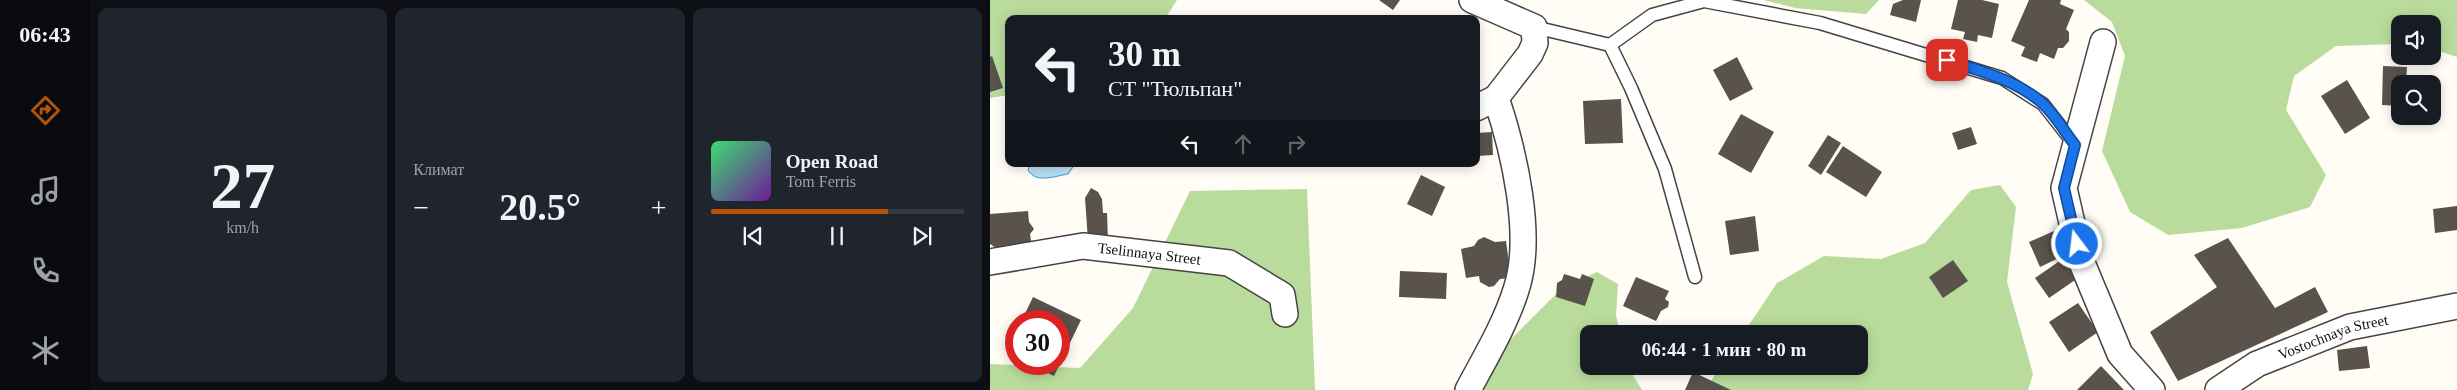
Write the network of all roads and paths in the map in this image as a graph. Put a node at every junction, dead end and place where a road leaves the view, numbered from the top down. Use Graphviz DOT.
graph roads {
  1 [pos="1472,0"];
  2 [pos="1534,27"];
  3 [pos="2103,42"];
  4 [pos="1610,45"];
  5 [pos="1486,103"];
  6 [pos="2075,145"];
  7 [pos="990,262"];
  8 [pos="1695,276"];
  9 [pos="2457,306"];
  10 [pos="1285,314"];
  11 [pos="1468,390"];
  12 [pos="2152,390"];
  13 [pos="2218,390"];
  1 -- 2 [label="street"];
  2 -- 4 [label="lane"];
  2 -- 5 [label="street"];
  3 -- 6 [label="street"];
  4 -- 6 [label="lane"];
  4 -- 8 [label="lane"];
  5 -- 11 [label="street"];
  6 -- 12 [label="street"];
  7 -- 10 [label="street, Tselinnaya Street"];
  9 -- 13 [label="street, Vostochnaya Street"];
}
